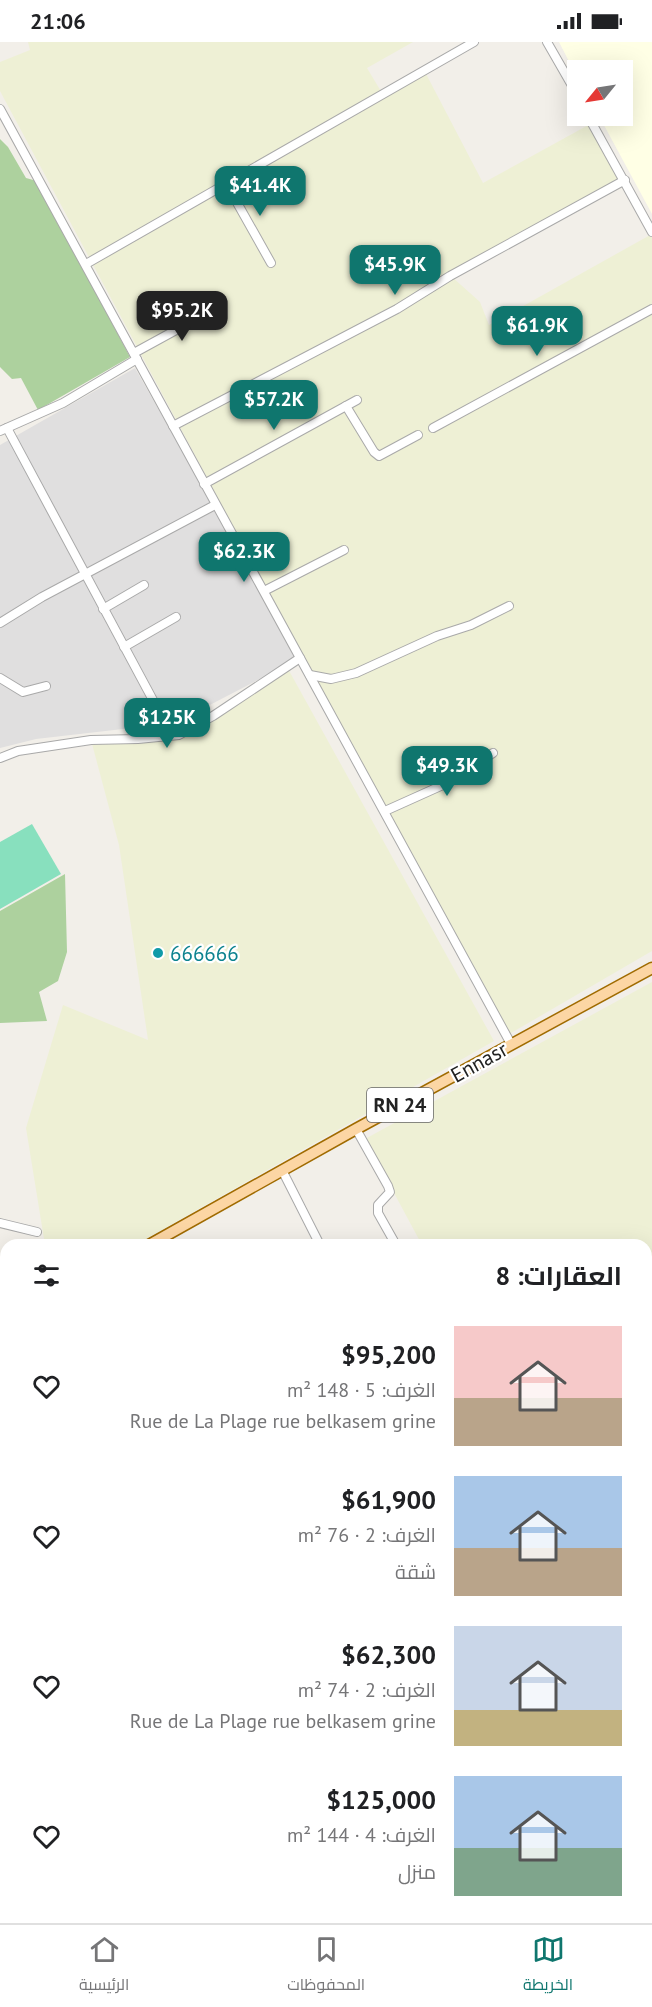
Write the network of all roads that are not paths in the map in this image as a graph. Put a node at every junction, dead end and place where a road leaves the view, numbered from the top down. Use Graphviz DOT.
graph roads {
  1 [pos="474,42"];
  2 [pos="547,42"];
  3 [pos="567,77"];
  4 [pos="0,108"];
  5 [pos="594,126"];
  6 [pos="625,180"];
  7 [pos="226,183"];
  8 [pos="652,232"];
  9 [pos="271,263"];
  10 [pos="86,264"];
  11 [pos="218,307"];
  12 [pos="652,309"];
  13 [pos="136,356"];
  14 [pos="357,400"];
  15 [pos="346,406"];
  16 [pos="173,426"];
  17 [pos="433,428"];
  18 [pos="3,430"];
  19 [pos="418,435"];
  20 [pos="204,484"];
  21 [pos="215,505"];
  22 [pos="344,550"];
  23 [pos="84,573"];
  24 [pos="144,585"];
  25 [pos="264,591"];
  26 [pos="509,606"];
  27 [pos="104,609"];
  28 [pos="176,617"];
  29 [pos="0,623"];
  30 [pos="124,647"];
  31 [pos="300,658"];
  32 [pos="310,675"];
  33 [pos="0,678"];
  34 [pos="46,686"];
  35 [pos="154,702"];
  36 [pos="493,753"];
  37 [pos="0,758"];
  38 [pos="385,811"];
  39 [pos="652,969"];
  40 [pos="511,1044"];
  41 [pos="356,1129"];
  42 [pos="282,1170"];
  43 [pos="0,1223"];
  44 [pos="37,1232"];
  45 [pos="160,1239"];
  46 [pos="317,1239"];
  47 [pos="393,1239"];
  1 -- 7 [label="street"];
  2 -- 3 [label="street"];
  4 -- 10 [label="street"];
  5 -- 6 [label="street"];
  6 -- 8 [label="street"];
  6 -- 16 [label="street"];
  7 -- 9 [label="street"];
  7 -- 10 [label="street"];
  10 -- 13 [label="street"];
  11 -- 13 [label="street"];
  12 -- 17 [label="street"];
  13 -- 16 [label="street"];
  13 -- 18 [label="street"];
  14 -- 15 [label="street"];
  15 -- 19 [label="street"];
  15 -- 20 [label="street"];
  16 -- 20 [label="street"];
  18 -- 23 [label="street"];
  20 -- 21 [label="street"];
  21 -- 23 [label="street"];
  21 -- 25 [label="street"];
  22 -- 25 [label="street"];
  23 -- 27 [label="street"];
  23 -- 29 [label="street"];
  24 -- 27 [label="street"];
  25 -- 31 [label="street"];
  26 -- 32 [label="street"];
  27 -- 30 [label="street"];
  28 -- 30 [label="street"];
  30 -- 35 [label="street"];
  31 -- 32 [label="street"];
  31 -- 37 [label="street"];
  32 -- 38 [label="street"];
  33 -- 34 [label="street"];
  36 -- 38 [label="street"];
  38 -- 40 [label="street"];
  39 -- 40 [label="main road, Ennasr / RN 24"];
  40 -- 41 [label="main road, Ennasr / RN 24"];
  41 -- 42 [label="main road, Ennasr / RN 24"];
  41 -- 47 [label="street"];
  42 -- 45 [label="main road, Ennasr / RN 24"];
  42 -- 46 [label="street"];
  43 -- 44 [label="street"];
}
